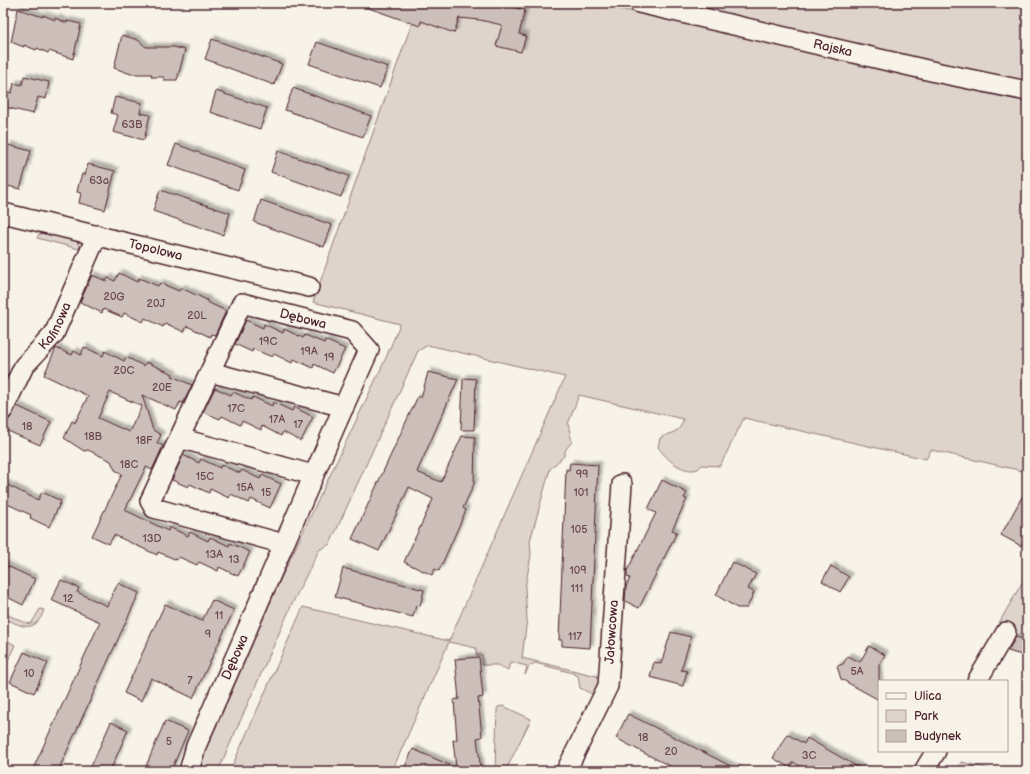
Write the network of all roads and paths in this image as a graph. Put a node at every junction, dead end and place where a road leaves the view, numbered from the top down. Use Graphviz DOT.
graph roads {
  1 [pos="639,3"];
  2 [pos="1027,91"];
  3 [pos="3,214"];
  4 [pos="97,235"];
  5 [pos="309,287"];
  6 [pos="210,372"];
  7 [pos="344,407"];
  8 [pos="3,410"];
  9 [pos="179,438"];
  10 [pos="313,475"];
  11 [pos="622,484"];
  12 [pos="284,544"];
  13 [pos="1006,632"];
  14 [pos="978,680"];
  15 [pos="935,752"];
  16 [pos="189,771"];
  17 [pos="566,771"];
  18 [pos="924,771"];
  1 -- 2 [label="street, Rajska"];
  3 -- 4 [label="street, Topolowa"];
  4 -- 5 [label="street, Topolowa"];
  4 -- 8 [label="street, Kalinowa"];
  6 -- 7 [label="street"];
  6 -- 7 [label="street, Dębowa"];
  6 -- 9 [label="street, Dębowa"];
  7 -- 10 [label="street, Dębowa"];
  9 -- 10 [label="street"];
  9 -- 12 [label="street, Dębowa"];
  10 -- 12 [label="street, Dębowa"];
  11 -- 17 [label="street, Jałowcowa"];
  12 -- 16 [label="street, Dębowa"];
  13 -- 14 [label="street"];
  15 -- 18 [label="street"];
}
